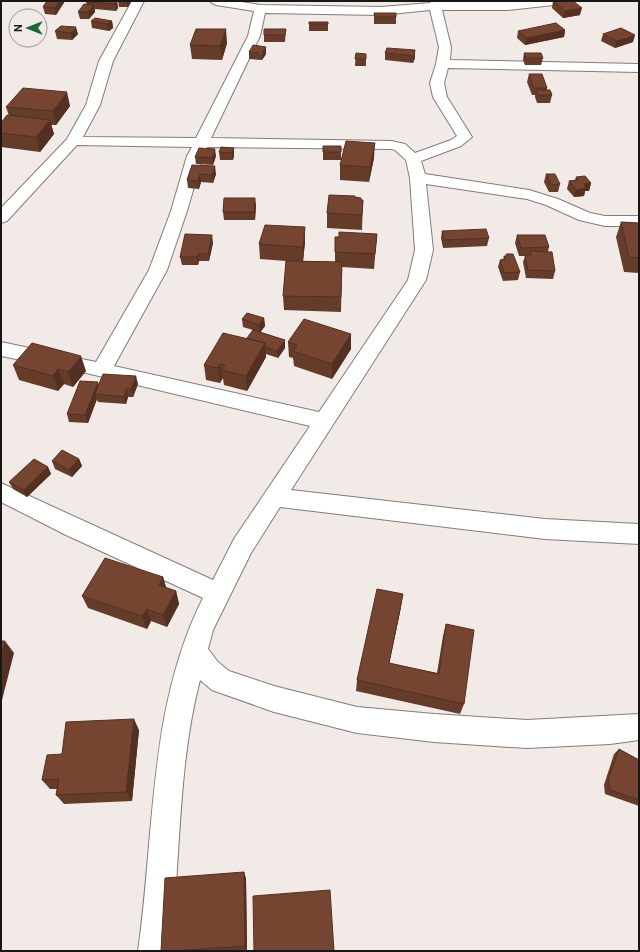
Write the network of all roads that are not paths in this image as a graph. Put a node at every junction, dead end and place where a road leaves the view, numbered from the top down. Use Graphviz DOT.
graph roads {
  1 [pos="138,1"];
  2 [pos="216,1"];
  3 [pos="554,1"];
  4 [pos="436,4"];
  5 [pos="260,9"];
  6 [pos="443,64"];
  7 [pos="639,68"];
  8 [pos="73,141"];
  9 [pos="201,143"];
  10 [pos="416,169"];
  11 [pos="1,218"];
  12 [pos="639,221"];
  13 [pos="1,349"];
  14 [pos="101,371"];
  15 [pos="323,421"];
  16 [pos="1,493"];
  17 [pos="273,497"];
  18 [pos="639,534"];
  19 [pos="219,594"];
  20 [pos="196,653"];
  21 [pos="639,727"];
  22 [pos="154,951"];
  1 -- 8 [label="street"];
  2 -- 5 [label="street"];
  3 -- 4 [label="street"];
  4 -- 5 [label="street"];
  4 -- 6 [label="street"];
  5 -- 9 [label="street"];
  6 -- 7 [label="street"];
  6 -- 10 [label="street"];
  8 -- 9 [label="street"];
  8 -- 11 [label="street"];
  9 -- 10 [label="street"];
  9 -- 14 [label="street"];
  10 -- 12 [label="street"];
  10 -- 15 [label="street"];
  13 -- 14 [label="street"];
  14 -- 15 [label="street"];
  15 -- 17 [label="street"];
  16 -- 19 [label="street"];
  17 -- 18 [label="street"];
  17 -- 19 [label="street"];
  19 -- 20 [label="street"];
  20 -- 21 [label="street"];
  20 -- 22 [label="street"];
}
